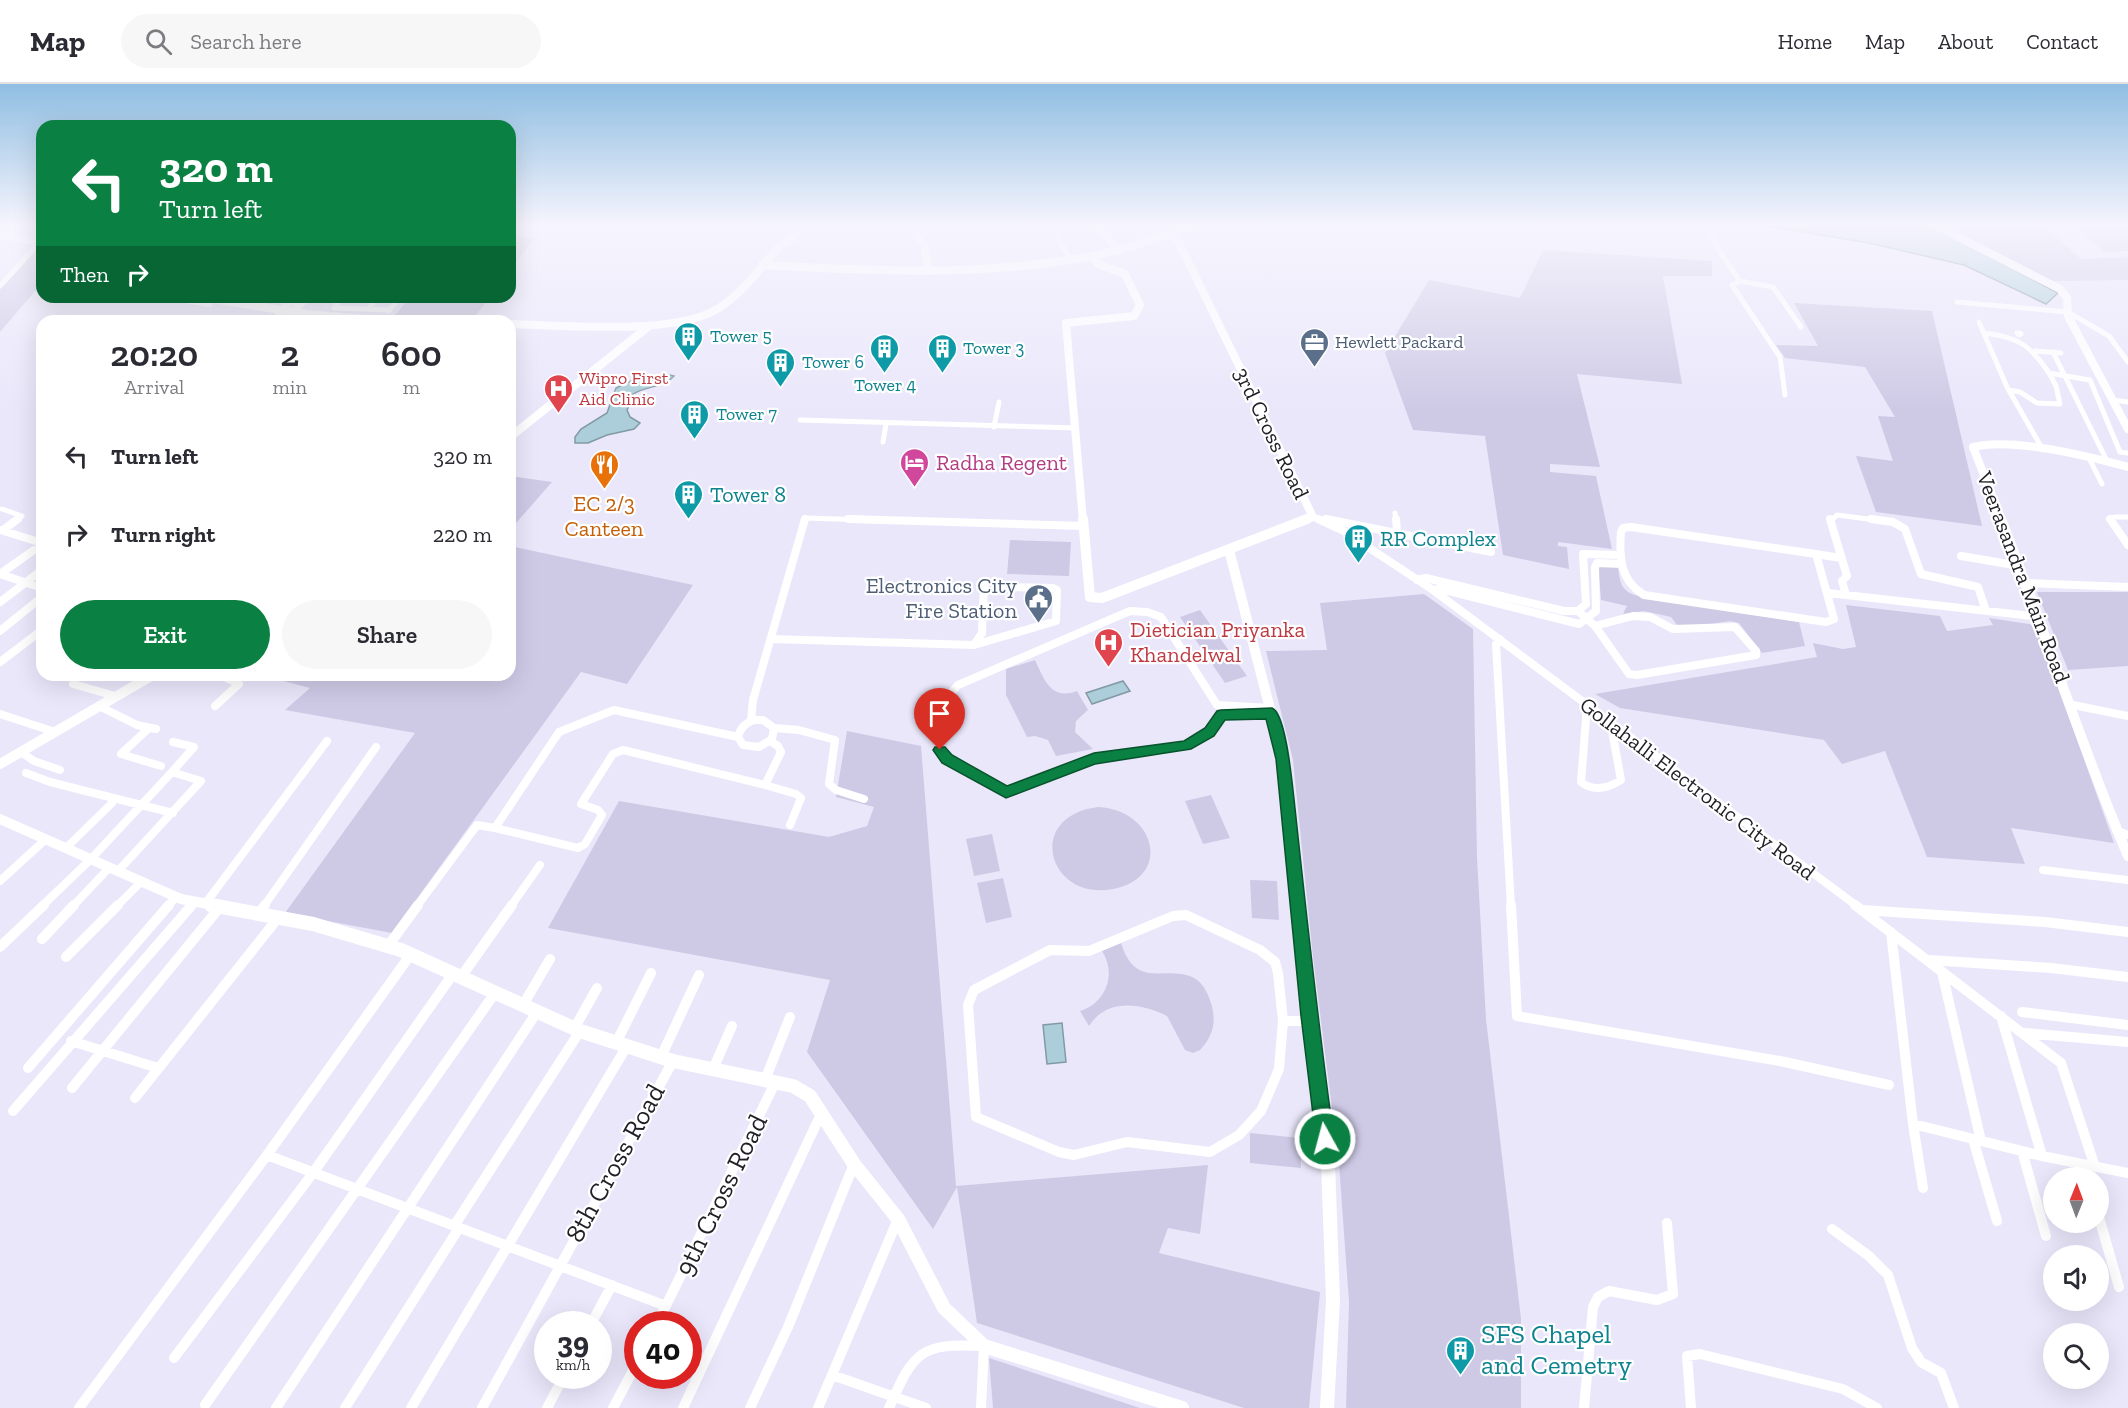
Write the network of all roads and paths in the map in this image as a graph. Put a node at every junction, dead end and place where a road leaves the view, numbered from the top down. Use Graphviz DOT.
graph roads {
  1 [pos="743,286"];
  2 [pos="1131,286"];
  3 [pos="1200,286"];
  4 [pos="1733,286"];
  5 [pos="1766,286"];
  6 [pos="2054,286"];
  7 [pos="1957,302"];
  8 [pos="216,303"];
  9 [pos="236,303"];
  10 [pos="289,303"];
  11 [pos="338,303"];
  12 [pos="373,303"];
  13 [pos="396,303"];
  14 [pos="300,304"];
  15 [pos="368,309"];
  16 [pos="390,310"];
  17 [pos="280,312"];
  18 [pos="2068,312"];
  19 [pos="292,314"];
  20 [pos="299,315"];
  21 [pos="304,315"];
  22 [pos="379,315"];
  23 [pos="391,315"];
  24 [pos="1979,321"];
  25 [pos="516,325"];
  26 [pos="649,327"];
  27 [pos="1801,327"];
  28 [pos="2016,328"];
  29 [pos="1984,333"];
  30 [pos="2017,336"];
  31 [pos="2035,351"];
  32 [pos="2053,352"];
  33 [pos="2061,353"];
  34 [pos="2128,362"];
  35 [pos="2049,373"];
  36 [pos="2067,376"];
  37 [pos="2009,390"];
  38 [pos="1785,395"];
  39 [pos="2113,400"];
  40 [pos="999,402"];
  41 [pos="2128,402"];
  42 [pos="800,420"];
  43 [pos="886,424"];
  44 [pos="994,427"];
  45 [pos="1076,428"];
  46 [pos="2128,429"];
  47 [pos="516,432"];
  48 [pos="883,442"];
  49 [pos="2043,450"];
  50 [pos="2128,453"];
  51 [pos="2089,458"];
  52 [pos="2107,461"];
  53 [pos="2128,467"];
  54 [pos="2102,484"];
  55 [pos="10,504"];
  56 [pos="1,510"];
  57 [pos="1395,513"];
  58 [pos="1313,517"];
  59 [pos="2128,517"];
  60 [pos="1084,526"];
  61 [pos="1,530"];
  62 [pos="1396,532"];
  63 [pos="36,541"];
  64 [pos="2128,545"];
  65 [pos="34,550"];
  66 [pos="1229,550"];
  67 [pos="1491,552"];
  68 [pos="1816,554"];
  69 [pos="1621,555"];
  70 [pos="1961,556"];
  71 [pos="1841,558"];
  72 [pos="1622,564"];
  73 [pos="2020,566"];
  74 [pos="0,574"];
  75 [pos="36,575"];
  76 [pos="1417,580"];
  77 [pos="26,583"];
  78 [pos="2027,583"];
  79 [pos="36,586"];
  80 [pos="984,586"];
  81 [pos="996,587"];
  82 [pos="2128,587"];
  83 [pos="1433,590"];
  84 [pos="1468,592"];
  85 [pos="1828,593"];
  86 [pos="1846,596"];
  87 [pos="0,602"];
  88 [pos="36,602"];
  89 [pos="1578,611"];
  90 [pos="1986,611"];
  91 [pos="2040,617"];
  92 [pos="1586,618"];
  93 [pos="1595,626"];
  94 [pos="0,631"];
  95 [pos="36,635"];
  96 [pos="771,639"];
  97 [pos="1500,639"];
  98 [pos="974,645"];
  99 [pos="0,662"];
  100 [pos="142,681"];
  101 [pos="232,681"];
  102 [pos="74,684"];
  103 [pos="115,696"];
  104 [pos="2073,705"];
  105 [pos="99,706"];
  106 [pos="215,706"];
  107 [pos="1587,706"];
  108 [pos="1271,710"];
  109 [pos="0,714"];
  110 [pos="2128,716"];
  111 [pos="751,721"];
  112 [pos="1611,725"];
  113 [pos="774,728"];
  114 [pos="55,732"];
  115 [pos="738,737"];
  116 [pos="327,741"];
  117 [pos="770,741"];
  118 [pos="173,742"];
  119 [pos="376,747"];
  120 [pos="21,752"];
  121 [pos="3,760"];
  122 [pos="161,766"];
  123 [pos="60,770"];
  124 [pos="172,772"];
  125 [pos="26,773"];
  126 [pos="765,785"];
  127 [pos="864,799"];
  128 [pos="112,803"];
  129 [pos="143,805"];
  130 [pos="173,813"];
  131 [pos="0,819"];
  132 [pos="790,825"];
  133 [pos="495,828"];
  134 [pos="2116,830"];
  135 [pos="2128,835"];
  136 [pos="46,839"];
  137 [pos="66,848"];
  138 [pos="2128,856"];
  139 [pos="91,860"];
  140 [pos="540,865"];
  141 [pos="114,869"];
  142 [pos="2043,870"];
  143 [pos="2128,880"];
  144 [pos="0,881"];
  145 [pos="141,882"];
  146 [pos="176,897"];
  147 [pos="199,903"];
  148 [pos="220,907"];
  149 [pos="1861,909"];
  150 [pos="258,914"];
  151 [pos="278,918"];
  152 [pos="1891,932"];
  153 [pos="2128,932"];
  154 [pos="42,939"];
  155 [pos="0,946"];
  156 [pos="388,946"];
  157 [pos="411,954"];
  158 [pos="66,957"];
  159 [pos="550,959"];
  160 [pos="1927,960"];
  161 [pos="1942,972"];
  162 [pos="651,973"];
  163 [pos="457,975"];
  164 [pos="699,975"];
  165 [pos="2128,976"];
  166 [pos="597,988"];
  167 [pos="495,993"];
  168 [pos="523,1005"];
  169 [pos="537,1012"];
  170 [pos="2022,1012"];
  171 [pos="2001,1016"];
  172 [pos="790,1017"];
  173 [pos="1283,1018"];
  174 [pos="1309,1018"];
  175 [pos="2128,1025"];
  176 [pos="732,1026"];
  177 [pos="577,1030"];
  178 [pos="2023,1033"];
  179 [pos="71,1041"];
  180 [pos="2128,1042"];
  181 [pos="622,1045"];
  182 [pos="104,1050"];
  183 [pos="667,1059"];
  184 [pos="28,1068"];
  185 [pos="158,1068"];
  186 [pos="713,1069"];
  187 [pos="770,1082"];
  188 [pos="1889,1085"];
  189 [pos="72,1088"];
  190 [pos="135,1098"];
  191 [pos="13,1111"];
  192 [pos="821,1114"];
  193 [pos="1913,1124"];
  194 [pos="1977,1140"];
  195 [pos="2022,1151"];
  196 [pos="267,1155"];
  197 [pos="2042,1156"];
  198 [pos="854,1164"];
  199 [pos="2081,1164"];
  200 [pos="2082,1167"];
  201 [pos="2095,1167"];
  202 [pos="2109,1170"];
  203 [pos="314,1173"];
  204 [pos="2128,1173"];
  205 [pos="1923,1188"];
  206 [pos="358,1190"];
  207 [pos="406,1209"];
  208 [pos="898,1219"];
  209 [pos="1997,1221"];
  210 [pos="1667,1224"];
  211 [pos="456,1227"];
  212 [pos="1832,1229"];
  213 [pos="2103,1233"];
  214 [pos="2046,1236"];
  215 [pos="508,1246"];
  216 [pos="558,1266"];
  217 [pos="612,1285"];
  218 [pos="2119,1287"];
  219 [pos="666,1306"];
  220 [pos="598,1311"];
  221 [pos="664,1311"];
  222 [pos="984,1346"];
  223 [pos="174,1358"];
  224 [pos="832,1375"];
  225 [pos="624,1388"];
  226 [pos="557,1389"];
  227 [pos="894,1397"];
  228 [pos="205,1405"];
  229 [pos="79,1408"];
  230 [pos="276,1408"];
  231 [pos="345,1408"];
  232 [pos="411,1408"];
  233 [pos="482,1408"];
  234 [pos="547,1408"];
  235 [pos="614,1408"];
  236 [pos="683,1408"];
  237 [pos="750,1408"];
  238 [pos="818,1408"];
  239 [pos="889,1408"];
  240 [pos="926,1408"];
  241 [pos="981,1408"];
  242 [pos="1182,1408"];
  243 [pos="1327,1408"];
  244 [pos="1584,1408"];
  245 [pos="1691,1408"];
  246 [pos="1876,1408"];
  247 [pos="1954,1408"];
  1 -- 26 [label="street"];
  2 -- 45 [label="street"];
  3 -- 58 [label="street, 3rd Cross Road"];
  4 -- 38 [label="street"];
  5 -- 27 [label="street"];
  6 -- 18 [label="street"];
  7 -- 18 [label="street"];
  8 -- 17 [label="street"];
  9 -- 17 [label="street"];
  10 -- 17 [label="street"];
  11 -- 15 [label="street"];
  12 -- 15 [label="street"];
  13 -- 16 [label="street"];
  14 -- 19 [label="street"];
  15 -- 16 [label="street"];
  16 -- 22 [label="street"];
  16 -- 23 [label="street"];
  17 -- 19 [label="street"];
  18 -- 34 [label="street"];
  18 -- 39 [label="street"];
  19 -- 20 [label="street"];
  19 -- 21 [label="street"];
  24 -- 29 [label="street"];
  25 -- 26 [label="street"];
  26 -- 47 [label="street"];
  28 -- 30 [label="street"];
  29 -- 30 [label="street"];
  29 -- 37 [label="street"];
  30 -- 31 [label="street"];
  31 -- 32 [label="street"];
  31 -- 35 [label="street"];
  32 -- 33 [label="street"];
  32 -- 36 [label="street"];
  35 -- 36 [label="street"];
  35 -- 37 [label="street"];
  36 -- 50 [label="street"];
  36 -- 52 [label="street"];
  37 -- 49 [label="street"];
  39 -- 41 [label="street"];
  39 -- 46 [label="street"];
  40 -- 44 [label="street"];
  42 -- 43 [label="street"];
  43 -- 44 [label="street"];
  43 -- 48 [label="street"];
  44 -- 45 [label="street"];
  45 -- 60 [label="street"];
  49 -- 51 [label="street, Veerasandra Main Road"];
  49 -- 73 [label="street, Veerasandra Main Road"];
  51 -- 52 [label="street, Veerasandra Main Road"];
  51 -- 54 [label="street"];
  52 -- 53 [label="street, Veerasandra Main Road"];
  55 -- 56 [label="street"];
  56 -- 61 [label="street"];
  57 -- 62 [label="street"];
  58 -- 62 [label="street"];
  58 -- 66 [label="street, 3rd Cross Road"];
  58 -- 76 [label="street, Gollahalli Electronic City Road"];
  59 -- 64 [label="street"];
  60 -- 66 [label="street, 3rd Cross Road"];
  60 -- 96 [label="street"];
  61 -- 63 [label="street"];
  62 -- 67 [label="street"];
  65 -- 74 [label="street"];
  66 -- 108 [label="street"];
  68 -- 69 [label="street"];
  68 -- 71 [label="street"];
  68 -- 85 [label="street"];
  69 -- 72 [label="street"];
  69 -- 89 [label="street"];
  70 -- 73 [label="street"];
  71 -- 86 [label="street"];
  71 -- 90 [label="street"];
  72 -- 85 [label="street"];
  72 -- 92 [label="street"];
  73 -- 78 [label="street, Veerasandra Main Road"];
  74 -- 77 [label="street"];
  75 -- 77 [label="street"];
  76 -- 83 [label="street, Gollahalli Electronic City Road"];
  76 -- 84 [label="street"];
  77 -- 79 [label="street"];
  77 -- 87 [label="street"];
  78 -- 82 [label="street"];
  78 -- 91 [label="street, Veerasandra Main Road"];
  80 -- 98 [label="street"];
  81 -- 98 [label="street"];
  83 -- 84 [label="street"];
  83 -- 97 [label="street, Gollahalli Electronic City Road"];
  84 -- 89 [label="street"];
  84 -- 92 [label="street"];
  85 -- 86 [label="street"];
  86 -- 90 [label="street"];
  88 -- 94 [label="street"];
  89 -- 92 [label="street"];
  90 -- 91 [label="street"];
  91 -- 104 [label="street, Veerasandra Main Road"];
  92 -- 93 [label="street"];
  93 -- 93 [label="street"];
  95 -- 99 [label="street"];
  96 -- 98 [label="street"];
  96 -- 111 [label="street"];
  97 -- 107 [label="street, Gollahalli Electronic City Road"];
  97 -- 188 [label="street"];
  100 -- 103 [label="street"];
  101 -- 106 [label="street"];
  102 -- 103 [label="street"];
  103 -- 105 [label="street"];
  104 -- 110 [label="street"];
  104 -- 134 [label="street, Veerasandra Main Road"];
  105 -- 114 [label="street"];
  105 -- 122 [label="street"];
  107 -- 112 [label="street, Gollahalli Electronic City Road"];
  107 -- 112 [label="street"];
  108 -- 108 [label="street"];
  108 -- 174 [label="street"];
  109 -- 114 [label="street"];
  111 -- 113 [label="street"];
  111 -- 115 [label="street"];
  112 -- 149 [label="street, Gollahalli Electronic City Road"];
  113 -- 117 [label="street"];
  113 -- 127 [label="street"];
  114 -- 120 [label="street"];
  115 -- 117 [label="street"];
  115 -- 133 [label="street"];
  116 -- 147 [label="street"];
  117 -- 126 [label="street"];
  118 -- 124 [label="street"];
  119 -- 150 [label="street"];
  120 -- 121 [label="street"];
  120 -- 123 [label="street"];
  124 -- 129 [label="street"];
  124 -- 130 [label="street"];
  125 -- 129 [label="street"];
  126 -- 132 [label="street"];
  126 -- 133 [label="street"];
  128 -- 137 [label="street"];
  129 -- 130 [label="street"];
  129 -- 139 [label="street"];
  130 -- 141 [label="street"];
  131 -- 136 [label="street"];
  133 -- 156 [label="street"];
  134 -- 135 [label="street"];
  134 -- 138 [label="street, Veerasandra Main Road"];
  136 -- 137 [label="street"];
  136 -- 144 [label="street"];
  137 -- 139 [label="street"];
  139 -- 141 [label="street"];
  139 -- 155 [label="street"];
  140 -- 163 [label="street"];
  141 -- 145 [label="street"];
  141 -- 154 [label="street"];
  142 -- 143 [label="street"];
  145 -- 146 [label="street"];
  145 -- 158 [label="street"];
  146 -- 147 [label="street"];
  146 -- 184 [label="street"];
  147 -- 148 [label="street"];
  147 -- 179 [label="street"];
  148 -- 150 [label="street"];
  148 -- 182 [label="street"];
  149 -- 152 [label="street, Gollahalli Electronic City Road"];
  149 -- 153 [label="street"];
  150 -- 151 [label="street"];
  151 -- 156 [label="street"];
  151 -- 185 [label="street"];
  152 -- 160 [label="street, Gollahalli Electronic City Road"];
  152 -- 193 [label="street"];
  156 -- 157 [label="street"];
  157 -- 163 [label="street"];
  157 -- 196 [label="street"];
  159 -- 168 [label="street"];
  160 -- 161 [label="street, Gollahalli Electronic City Road"];
  160 -- 165 [label="street"];
  161 -- 171 [label="street, Gollahalli Electronic City Road"];
  161 -- 194 [label="street"];
  162 -- 181 [label="street"];
  163 -- 167 [label="street"];
  163 -- 203 [label="street"];
  164 -- 183 [label="street, 8th Cross Road"];
  166 -- 177 [label="street"];
  167 -- 168 [label="street"];
  167 -- 206 [label="street"];
  168 -- 169 [label="street"];
  169 -- 177 [label="street"];
  169 -- 207 [label="street"];
  170 -- 175 [label="street"];
  171 -- 178 [label="street, Gollahalli Electronic City Road"];
  171 -- 197 [label="street"];
  172 -- 187 [label="street, 9th Cross Road"];
  173 -- 173 [label="street"];
  173 -- 174 [label="street"];
  174 -- 243 [label="street"];
  176 -- 186 [label="street"];
  177 -- 181 [label="street"];
  177 -- 211 [label="street"];
  178 -- 180 [label="street"];
  178 -- 201 [label="street, Gollahalli Electronic City Road"];
  179 -- 182 [label="street"];
  179 -- 191 [label="street"];
  181 -- 183 [label="street"];
  181 -- 215 [label="street"];
  182 -- 185 [label="street"];
  182 -- 189 [label="street"];
  183 -- 186 [label="street"];
  183 -- 216 [label="street, 8th Cross Road"];
  185 -- 190 [label="street"];
  186 -- 187 [label="street"];
  187 -- 192 [label="street"];
  187 -- 219 [label="street, 9th Cross Road"];
  192 -- 198 [label="street"];
  192 -- 236 [label="street"];
  193 -- 194 [label="street"];
  193 -- 205 [label="street"];
  194 -- 195 [label="street"];
  194 -- 209 [label="street"];
  195 -- 197 [label="street"];
  195 -- 214 [label="street"];
  196 -- 203 [label="street"];
  196 -- 229 [label="street"];
  197 -- 199 [label="street"];
  198 -- 208 [label="street"];
  198 -- 237 [label="street"];
  199 -- 200 [label="street"];
  199 -- 201 [label="street"];
  202 -- 204 [label="street"];
  203 -- 206 [label="street"];
  203 -- 223 [label="street"];
  206 -- 207 [label="street"];
  206 -- 228 [label="street"];
  207 -- 211 [label="street"];
  207 -- 230 [label="street"];
  208 -- 222 [label="street"];
  208 -- 224 [label="street"];
  210 -- 244 [label="street"];
  211 -- 215 [label="street"];
  211 -- 231 [label="street"];
  212 -- 247 [label="street"];
  213 -- 218 [label="street"];
  215 -- 216 [label="street"];
  215 -- 232 [label="street"];
  216 -- 217 [label="street"];
  216 -- 233 [label="street, 8th Cross Road"];
  217 -- 219 [label="street"];
  217 -- 220 [label="street"];
  219 -- 221 [label="street, 9th Cross Road"];
  222 -- 227 [label="street"];
  222 -- 241 [label="street"];
  222 -- 242 [label="street"];
  224 -- 227 [label="street"];
  224 -- 238 [label="street"];
  225 -- 235 [label="street"];
  226 -- 234 [label="street"];
  227 -- 239 [label="street"];
  227 -- 240 [label="street"];
  245 -- 246 [label="street"];
}
